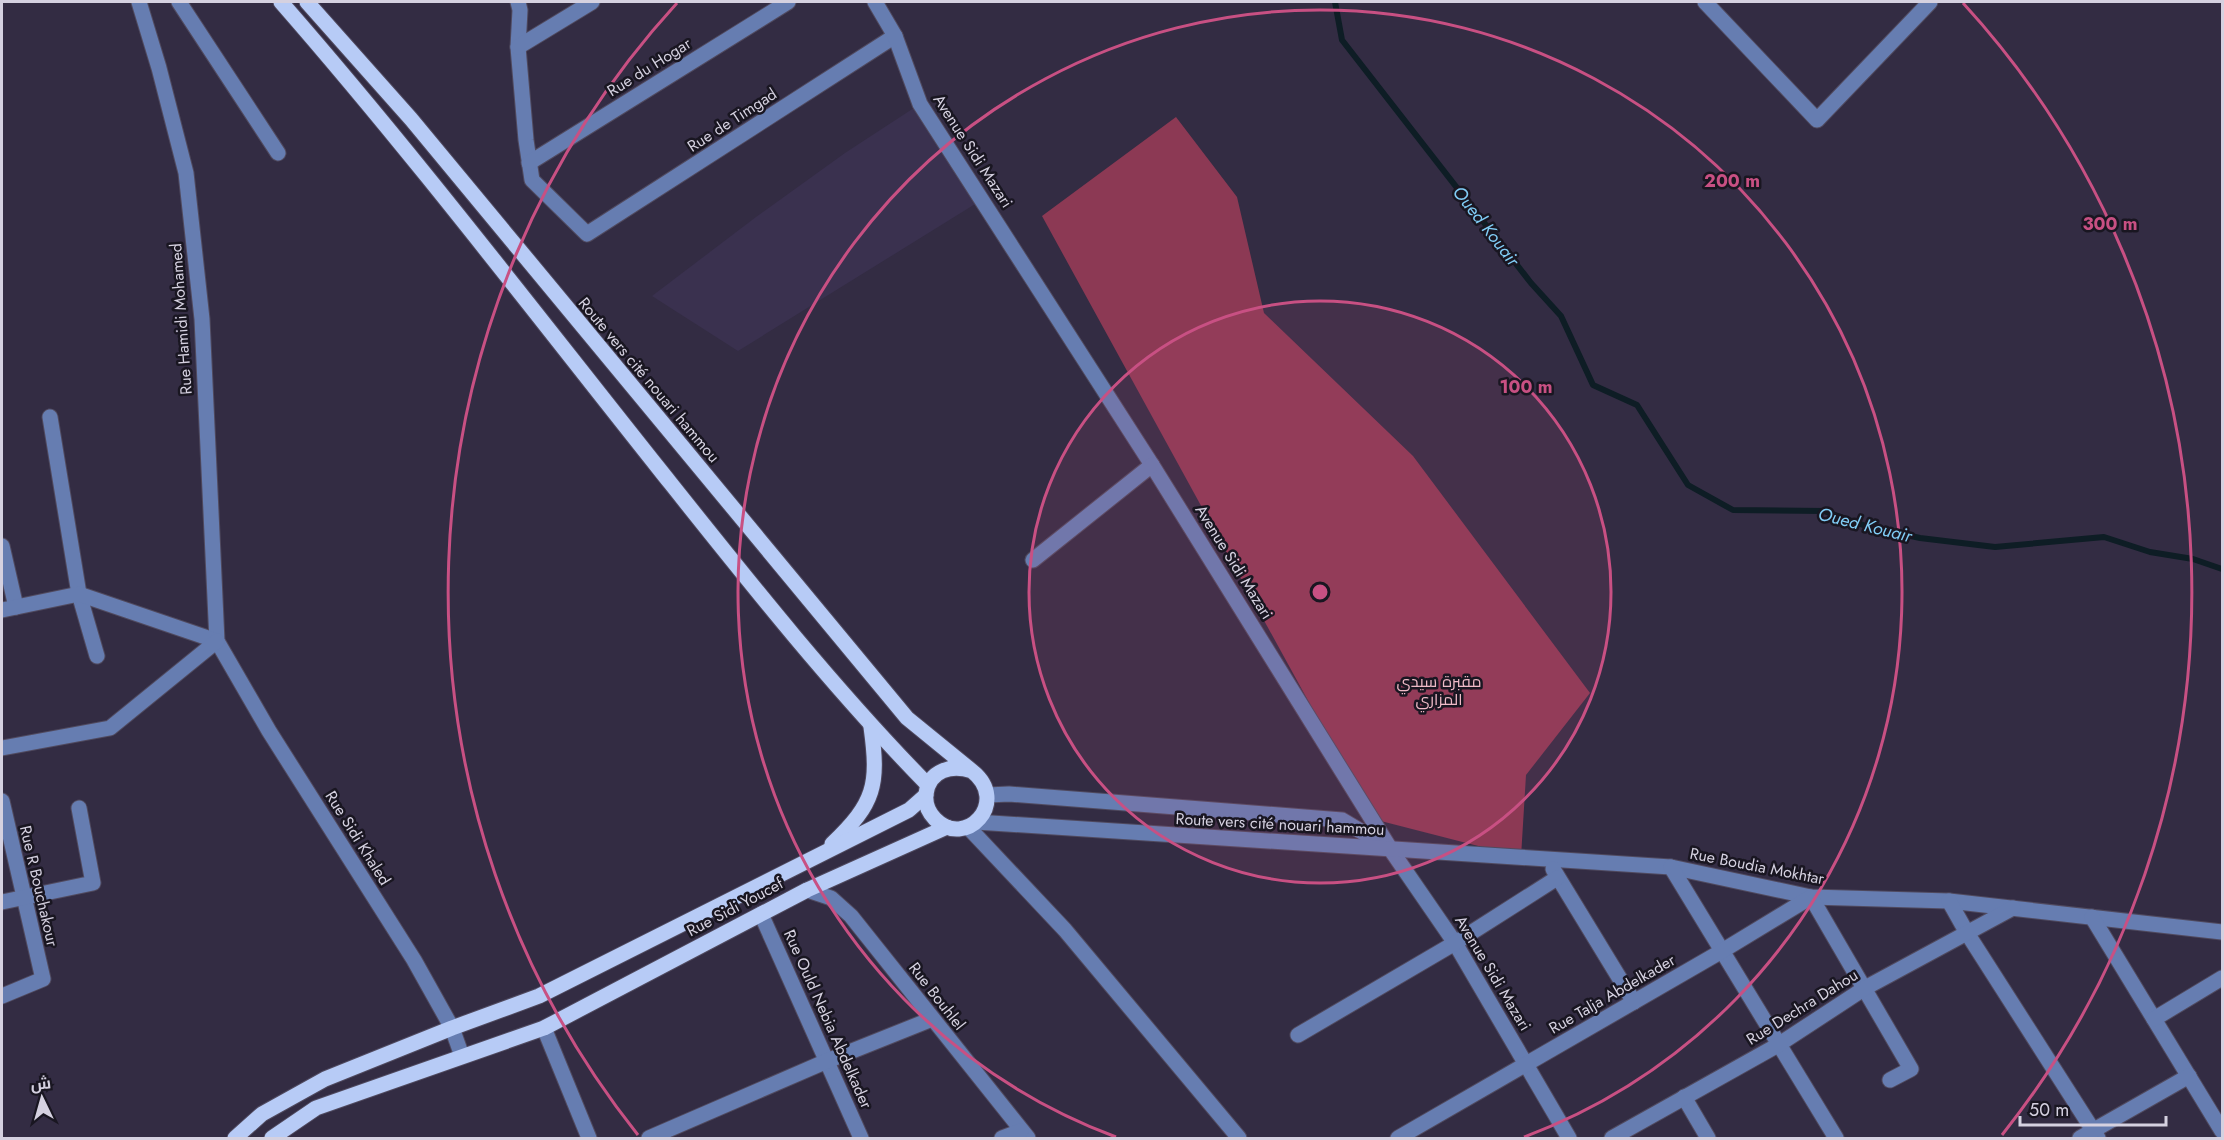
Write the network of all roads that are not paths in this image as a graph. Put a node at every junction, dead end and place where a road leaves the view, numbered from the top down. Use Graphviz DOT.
graph roads {
  1 [pos="138,2"];
  2 [pos="179,2"];
  3 [pos="281,2"];
  4 [pos="308,2"];
  5 [pos="518,2"];
  6 [pos="592,2"];
  7 [pos="788,2"];
  8 [pos="875,2"];
  9 [pos="1705,2"];
  10 [pos="1930,2"];
  11 [pos="896,36"];
  12 [pos="518,47"];
  13 [pos="278,153"];
  14 [pos="529,163"];
  15 [pos="50,417"];
  16 [pos="1152,465"];
  17 [pos="2,546"];
  18 [pos="1033,560"];
  19 [pos="79,594"];
  20 [pos="9,609"];
  21 [pos="217,641"];
  22 [pos="97,656"];
  23 [pos="871,727"];
  24 [pos="2,748"];
  25 [pos="972,771"];
  26 [pos="927,790"];
  27 [pos="988,795"];
  28 [pos="2,801"];
  29 [pos="79,808"];
  30 [pos="972,824"];
  31 [pos="948,827"];
  32 [pos="1391,850"];
  33 [pos="821,855"];
  34 [pos="1548,858"];
  35 [pos="1671,867"];
  36 [pos="1557,878"];
  37 [pos="807,890"];
  38 [pos="23,897"];
  39 [pos="1811,897"];
  40 [pos="1949,901"];
  41 [pos="2,902"];
  42 [pos="2013,908"];
  43 [pos="761,914"];
  44 [pos="2092,917"];
  45 [pos="2223,932"];
  46 [pos="1967,933"];
  47 [pos="1455,943"];
  48 [pos="1722,951"];
  49 [pos="2223,978"];
  50 [pos="1864,988"];
  51 [pos="2,996"];
  52 [pos="1634,1002"];
  53 [pos="932,1019"];
  54 [pos="2154,1019"];
  55 [pos="452,1028"];
  56 [pos="544,1028"];
  57 [pos="1298,1035"];
  58 [pos="1778,1045"];
  59 [pos="462,1056"];
  60 [pos="827,1061"];
  61 [pos="1527,1064"];
  62 [pos="2189,1076"];
  63 [pos="1890,1080"];
  64 [pos="1684,1097"];
  65 [pos="2223,1131"];
  66 [pos="1025,1135"];
  67 [pos="2090,1136"];
  68 [pos="235,1138"];
  69 [pos="272,1138"];
  70 [pos="590,1138"];
  71 [pos="649,1138"];
  72 [pos="861,1138"];
  73 [pos="1002,1138"];
  74 [pos="1239,1138"];
  75 [pos="1398,1138"];
  76 [pos="1569,1138"];
  77 [pos="1612,1138"];
  78 [pos="1708,1138"];
  79 [pos="1836,1138"];
  1 -- 21 [label="street, Rue Hamidi Mohamed"];
  2 -- 13 [label="street"];
  3 -- 23 [label="main road"];
  4 -- 25 [label="main road, Route vers cité nouari hammou"];
  5 -- 12 [label="street"];
  6 -- 12 [label="street"];
  7 -- 14 [label="street, Rue du Hogar"];
  8 -- 11 [label="street, Avenue Sidi Mazari"];
  9 -- 10 [label="street"];
  11 -- 14 [label="street, Rue de Timgad"];
  11 -- 16 [label="street, Avenue Sidi Mazari"];
  12 -- 14 [label="street"];
  15 -- 19 [label="street"];
  16 -- 18 [label="street"];
  16 -- 32 [label="street, Avenue Sidi Mazari"];
  17 -- 20 [label="street"];
  19 -- 20 [label="street"];
  19 -- 21 [label="street"];
  19 -- 22 [label="street"];
  21 -- 24 [label="street"];
  21 -- 55 [label="street, Rue Sidi Khaled"];
  23 -- 26 [label="main road"];
  23 -- 33 [label="main road"];
  25 -- 26 [label="main road"];
  25 -- 27 [label="main road"];
  26 -- 31 [label="main road"];
  26 -- 33 [label="main road"];
  27 -- 30 [label="main road"];
  27 -- 32 [label="street, Route vers cité nouari hammou"];
  28 -- 38 [label="street, Rue R Bouchakour"];
  29 -- 38 [label="street"];
  30 -- 31 [label="main road"];
  30 -- 32 [label="street, Route vers cité nouari hammou"];
  30 -- 74 [label="street"];
  31 -- 37 [label="main road, Rue Sidi Youcef"];
  32 -- 34 [label="street, Rue Boudia Mokhtar"];
  32 -- 47 [label="street, Avenue Sidi Mazari"];
  33 -- 55 [label="main road"];
  34 -- 35 [label="street, Rue Boudia Mokhtar"];
  34 -- 36 [label="street"];
  35 -- 39 [label="street, Rue Boudia Mokhtar"];
  35 -- 48 [label="street"];
  36 -- 47 [label="street"];
  36 -- 52 [label="street"];
  37 -- 43 [label="main road, Rue Sidi Youcef"];
  37 -- 53 [label="street, Rue Bouhlel"];
  38 -- 41 [label="street"];
  38 -- 51 [label="street, Rue R Bouchakour"];
  39 -- 40 [label="street, Rue Boudia Mokhtar"];
  39 -- 48 [label="street, Rue Talja Abdelkader"];
  39 -- 50 [label="street"];
  40 -- 42 [label="street, Rue Boudia Mokhtar"];
  40 -- 46 [label="street"];
  42 -- 44 [label="street, Rue Boudia Mokhtar"];
  42 -- 46 [label="street, Rue Dechra Dahou"];
  43 -- 56 [label="main road, Rue Sidi Youcef"];
  43 -- 60 [label="street, Rue Ould Nebia Abdelkader"];
  44 -- 45 [label="street, Rue Boudia Mokhtar"];
  44 -- 54 [label="street"];
  46 -- 50 [label="street, Rue Dechra Dahou"];
  46 -- 67 [label="street"];
  47 -- 57 [label="street"];
  47 -- 61 [label="street, Avenue Sidi Mazari"];
  48 -- 52 [label="street, Rue Talja Abdelkader"];
  48 -- 58 [label="street"];
  49 -- 54 [label="street"];
  50 -- 58 [label="street, Rue Dechra Dahou"];
  50 -- 63 [label="street"];
  52 -- 61 [label="street, Rue Talja Abdelkader"];
  53 -- 60 [label="street"];
  53 -- 66 [label="street, Rue Bouhlel"];
  54 -- 62 [label="street"];
  55 -- 59 [label="street, Rue Sidi Khaled"];
  55 -- 68 [label="main road"];
  56 -- 59 [label="main road, Rue Sidi Youcef"];
  56 -- 70 [label="street"];
  58 -- 64 [label="street, Rue Dechra Dahou"];
  58 -- 79 [label="street"];
  59 -- 69 [label="main road, Rue Sidi Youcef"];
  60 -- 71 [label="street"];
  60 -- 72 [label="street, Rue Ould Nebia Abdelkader"];
  61 -- 75 [label="street, Rue Talja Abdelkader"];
  61 -- 76 [label="street, Avenue Sidi Mazari"];
  62 -- 65 [label="street"];
  62 -- 67 [label="street"];
  64 -- 77 [label="street, Rue Dechra Dahou"];
  64 -- 78 [label="street"];
  66 -- 73 [label="street"];
}
